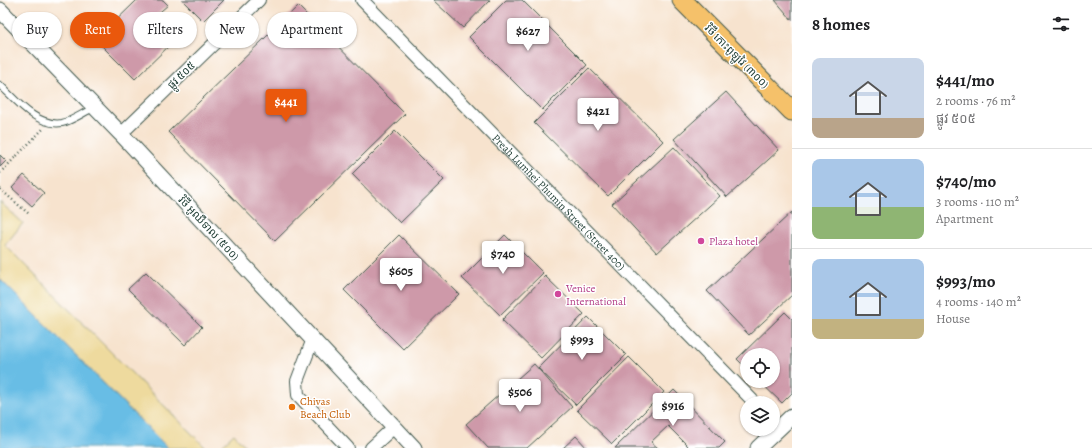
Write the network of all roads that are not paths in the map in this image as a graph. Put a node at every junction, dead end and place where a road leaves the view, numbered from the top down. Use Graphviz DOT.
graph roads {
  1 [pos="259,0"];
  2 [pos="362,0"];
  3 [pos="682,0"];
  4 [pos="1,14"];
  5 [pos="0,85"];
  6 [pos="95,107"];
  7 [pos="792,112"];
  8 [pos="121,134"];
  9 [pos="313,339"];
  10 [pos="748,396"];
  11 [pos="792,416"];
  12 [pos="780,423"];
  13 [pos="394,427"];
  14 [pos="767,436"];
  15 [pos="348,448"];
  16 [pos="371,448"];
  17 [pos="414,448"];
  18 [pos="758,448"];
  1 -- 8 [label="street, ផ្លូវ ៥០៥"];
  2 -- 10 [label="street, Preah Lumhei Phumin Street (Street 400)"];
  3 -- 7 [label="main road, វិថី កោះពូឡូវៃ (៣០០)"];
  4 -- 6 [label="street, វិថី អូឈឺទាល (៥០០)"];
  5 -- 6 [label="lane"];
  6 -- 8 [label="street, វិថី អូឈឺទាល (៥០០)"];
  8 -- 9 [label="street, វិថី អូឈឺទាល (៥០០)"];
  9 -- 13 [label="street, វិថី អូឈឺទាល (៥០០)"];
  9 -- 15 [label="street"];
  11 -- 12 [label="street"];
  13 -- 16 [label="street"];
  13 -- 17 [label="street, វិថី អូឈឺទាល (៥០០)"];
  14 -- 18 [label="street"];
}
